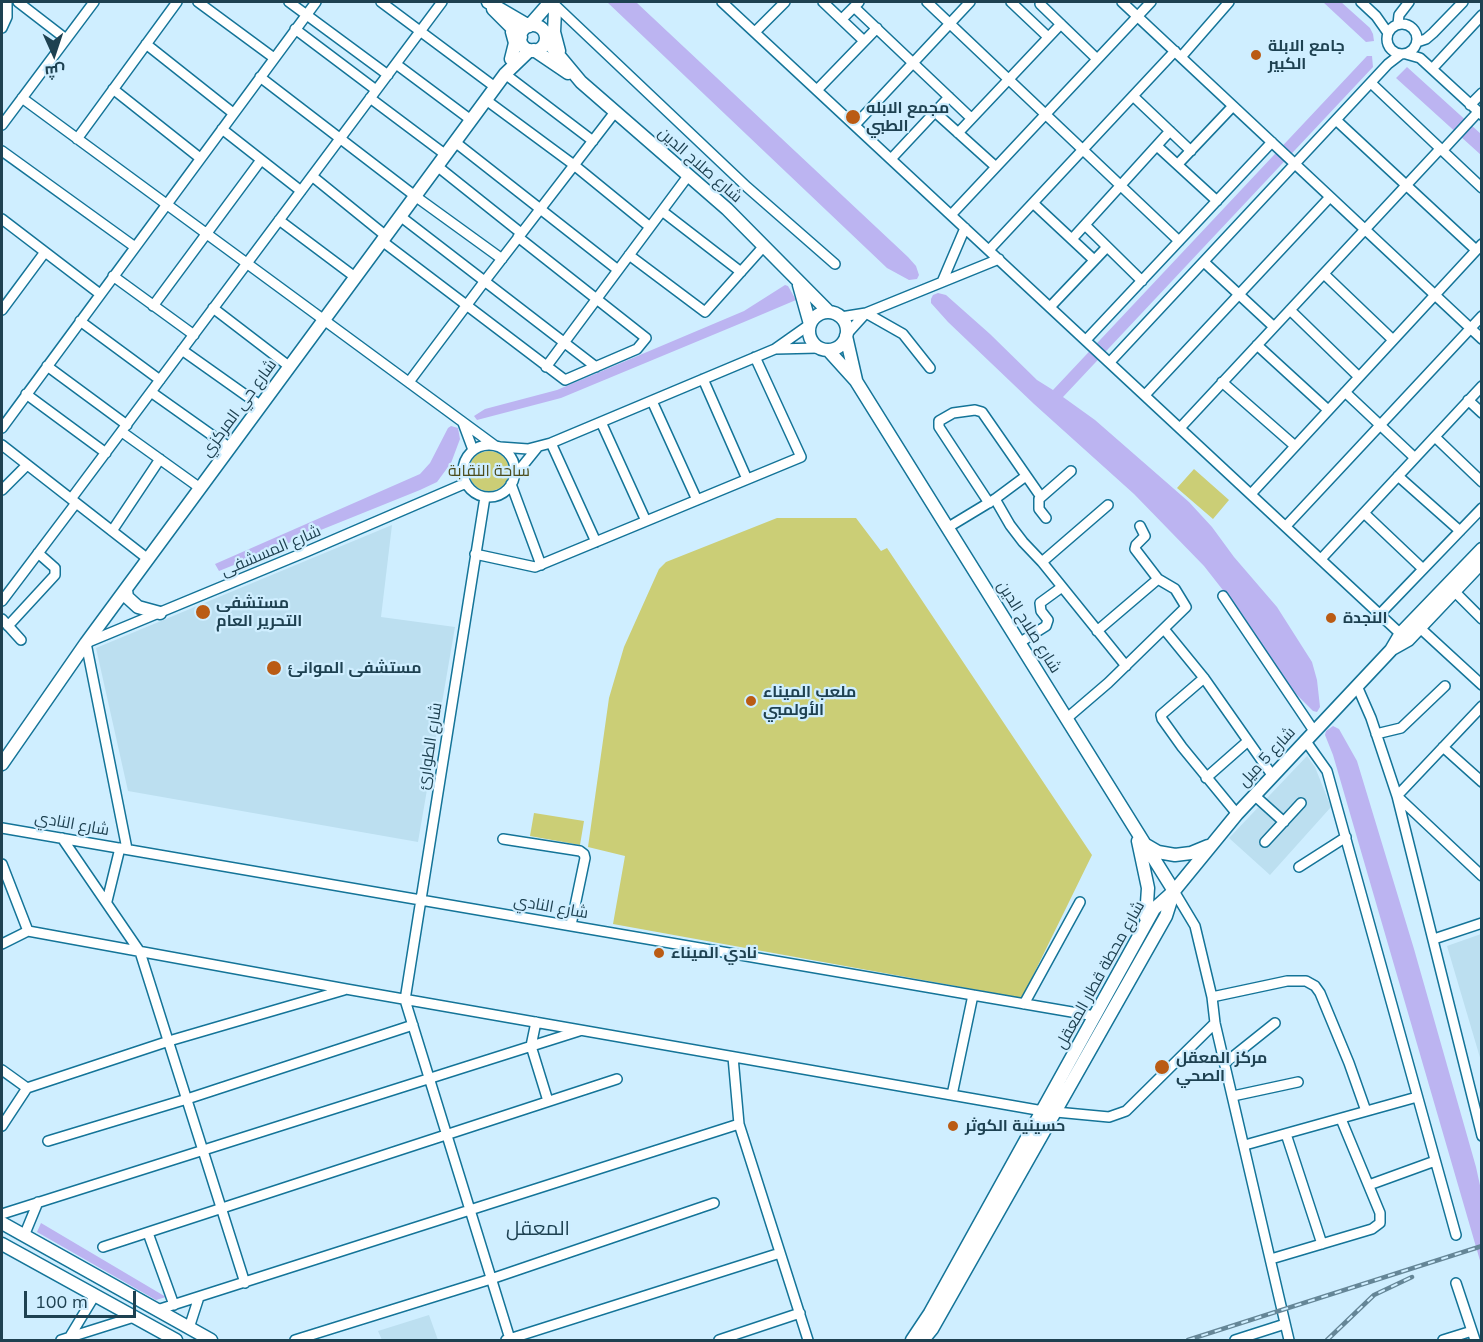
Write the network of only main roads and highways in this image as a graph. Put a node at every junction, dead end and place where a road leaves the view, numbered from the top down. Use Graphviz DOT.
graph roads {
  1 [pos="487,2"];
  2 [pos="552,4"];
  3 [pos="510,15"];
  4 [pos="529,26"];
  5 [pos="511,28"];
  6 [pos="546,39"];
  7 [pos="527,45"];
  8 [pos="559,63"];
  9 [pos="510,67"];
  10 [pos="795,275"];
  11 [pos="829,312"];
  12 [pos="810,324"];
  13 [pos="846,335"];
  14 [pos="823,349"];
  15 [pos="856,381"];
  16 [pos="1482,549"];
  17 [pos="1482,562"];
  18 [pos="126,590"];
  19 [pos="160,613"];
  20 [pos="1405,637"];
  21 [pos="2,764"];
  22 [pos="1134,828"];
  23 [pos="1143,843"];
  24 [pos="1209,846"];
  25 [pos="1174,891"];
  26 [pos="1143,929"];
  27 [pos="1049,1112"];
  28 [pos="2,1223"];
  29 [pos="24,1236"];
  30 [pos="2,1244"];
  31 [pos="15,1251"];
  32 [pos="104,1281"];
  33 [pos="95,1295"];
  34 [pos="189,1328"];
  35 [pos="176,1341"];
  36 [pos="183,1341"];
  37 [pos="211,1341"];
  38 [pos="912,1341"];
  39 [pos="923,1341"];
  1 -- 3 [label="main road, شارع صلاح الدين"];
  1 -- 5 [label="main road, شارع صلاح الدين"];
  2 -- 3 [label="main road"];
  2 -- 4 [label="main road"];
  2 -- 6 [label="main road"];
  2 -- 8 [label="main road"];
  3 -- 4 [label="main road, شارع صلاح الدين"];
  4 -- 6 [label="main road"];
  4 -- 7 [label="main road"];
  5 -- 7 [label="main road, شارع صلاح الدين"];
  5 -- 9 [label="main road"];
  6 -- 7 [label="main road"];
  6 -- 8 [label="main road, شارع صلاح الدين"];
  7 -- 8 [label="main road, شارع صلاح الدين"];
  7 -- 9 [label="main road, شارع حي المركزي"];
  8 -- 9 [label="main road"];
  8 -- 10 [label="main road, شارع صلاح الدين"];
  9 -- 18 [label="main road, شارع حي المركزي"];
  10 -- 11 [label="main road, شارع صلاح الدين"];
  10 -- 12 [label="main road, شارع صلاح الدين"];
  11 -- 12 [label="main road"];
  11 -- 13 [label="main road"];
  12 -- 14 [label="main road"];
  13 -- 14 [label="main road"];
  13 -- 15 [label="main road, شارع صلاح الدين"];
  14 -- 15 [label="main road, شارع صلاح الدين"];
  15 -- 22 [label="main road, شارع صلاح الدين"];
  16 -- 20 [label="main road, شارع 5 ميل"];
  17 -- 20 [label="main road, شارع 5 ميل"];
  18 -- 19 [label="main road"];
  18 -- 21 [label="main road, شارع حي المركزي"];
  20 -- 24 [label="main road, شارع 5 ميل"];
  22 -- 23 [label="main road, شارع صلاح الدين"];
  22 -- 26 [label="main road"];
  23 -- 24 [label="main road"];
  23 -- 25 [label="main road, شارع صلاح الدين"];
  24 -- 25 [label="main road, شارع 5 ميل"];
  25 -- 26 [label="main road, شارع محطة قطار المعقل"];
  25 -- 27 [label="main road, شارع محطة قطار المعقل"];
  26 -- 27 [label="main road, شارع محطة قطار المعقل"];
  27 -- 38 [label="main road, شارع محطة قطار المعقل"];
  27 -- 39 [label="main road, شارع محطة قطار المعقل"];
  28 -- 29 [label="main road"];
  29 -- 31 [label="main road"];
  29 -- 32 [label="main road"];
  30 -- 31 [label="main road"];
  31 -- 33 [label="main road"];
  32 -- 33 [label="main road"];
  32 -- 34 [label="main road"];
  33 -- 35 [label="main road"];
  34 -- 36 [label="main road"];
  34 -- 37 [label="main road"];
}
